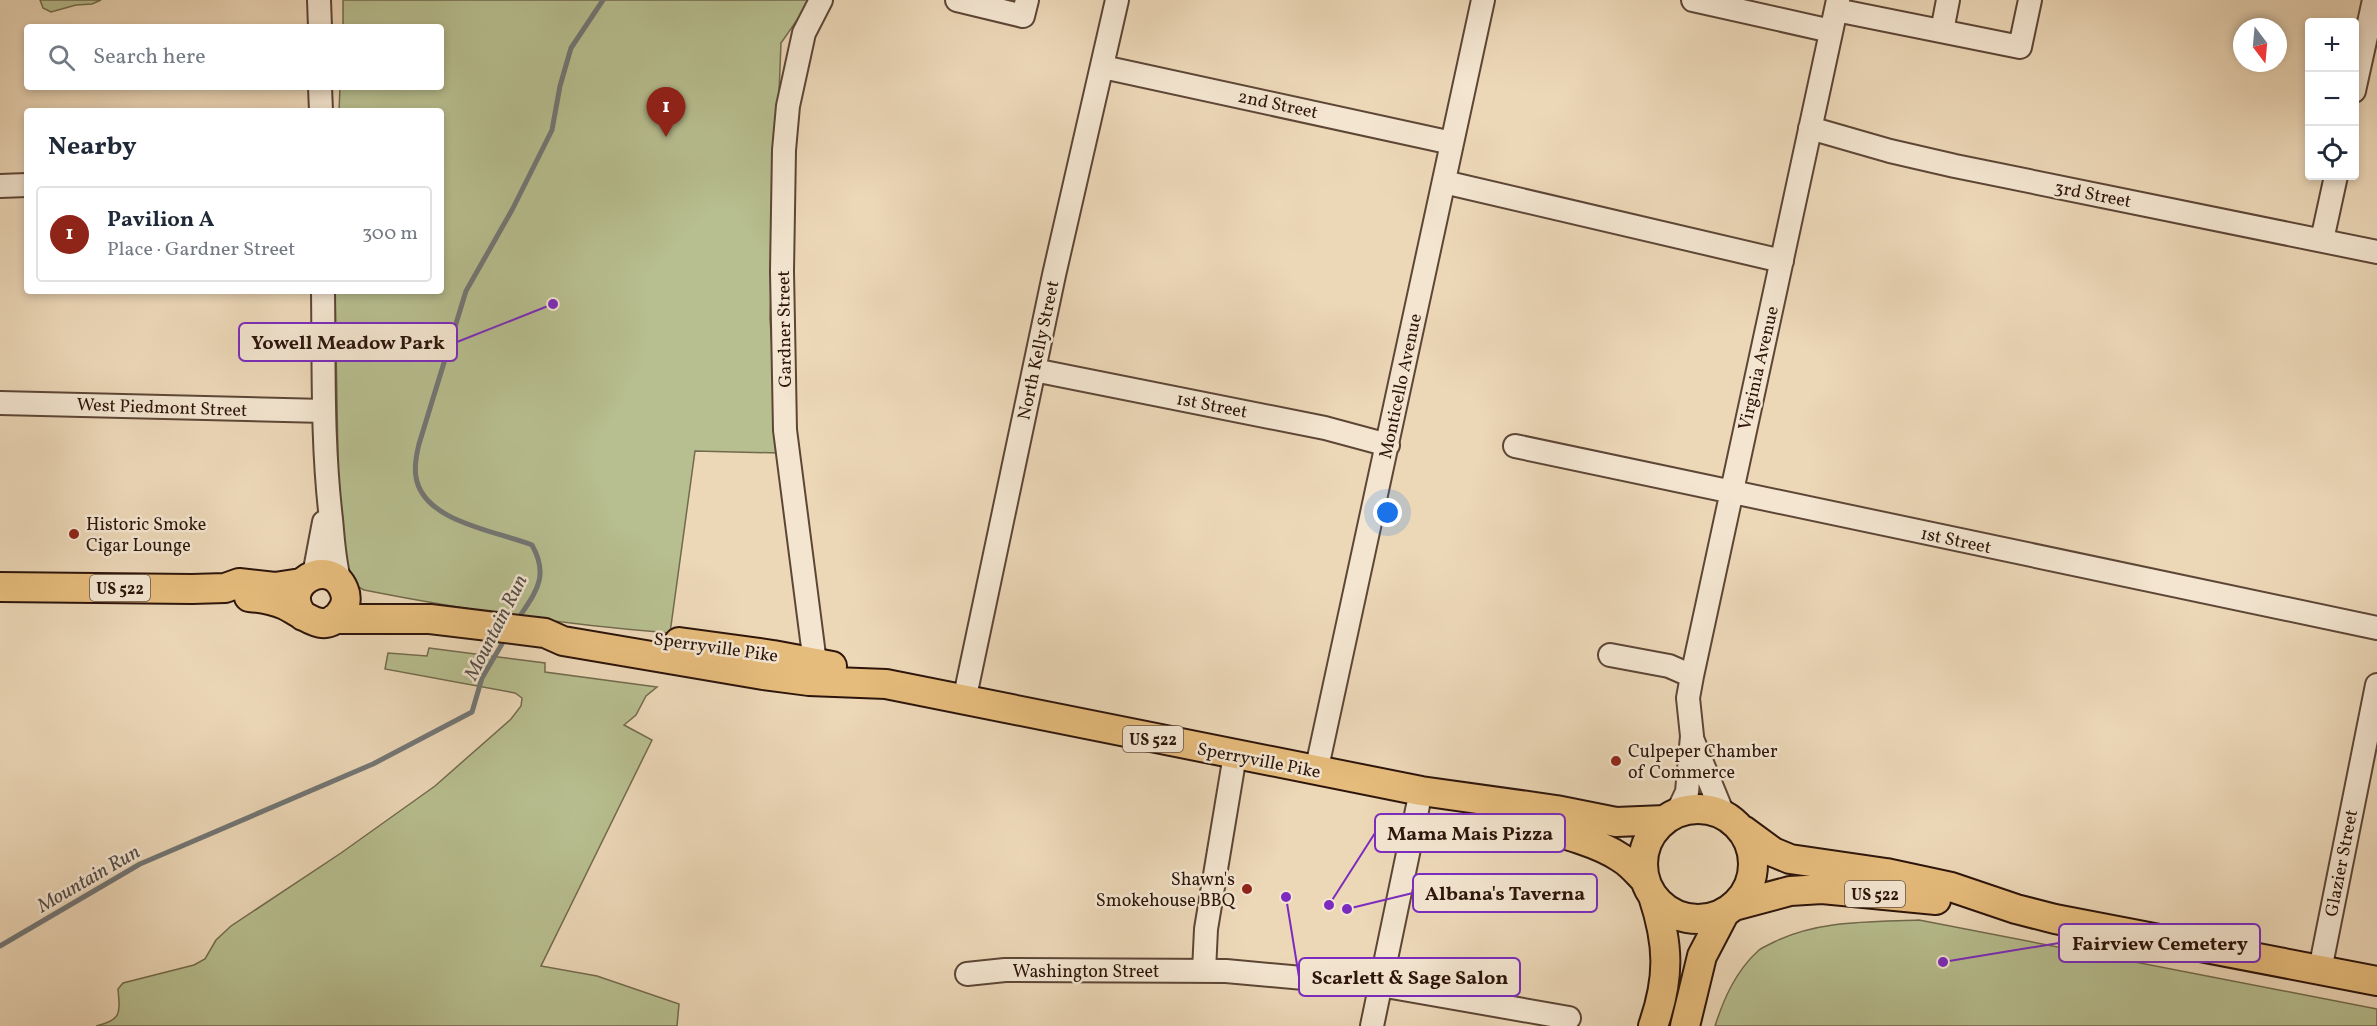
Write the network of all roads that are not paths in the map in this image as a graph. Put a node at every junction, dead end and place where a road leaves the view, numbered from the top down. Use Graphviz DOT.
graph roads {
  1 [pos="319,0"];
  2 [pos="821,0"];
  3 [pos="957,0"];
  4 [pos="1027,0"];
  5 [pos="1117,0"];
  6 [pos="1483,0"];
  7 [pos="1693,0"];
  8 [pos="1948,0"];
  9 [pos="2030,0"];
  10 [pos="2374,0"];
  11 [pos="1835,14"];
  12 [pos="320,24"];
  13 [pos="1942,31"];
  14 [pos="1103,67"];
  15 [pos="2359,72"];
  16 [pos="320,90"];
  17 [pos="321,108"];
  18 [pos="1810,128"];
  19 [pos="1452,143"];
  20 [pos="2335,180"];
  21 [pos="1444,182"];
  22 [pos="24,185"];
  23 [pos="0,186"];
  24 [pos="2322,240"];
  25 [pos="2377,252"];
  26 [pos="1782,261"];
  27 [pos="323,294"];
  28 [pos="1034,370"];
  29 [pos="0,403"];
  30 [pos="324,411"];
  31 [pos="1388,445"];
  32 [pos="1525,448"];
  33 [pos="1730,492"];
  34 [pos="325,582"];
  35 [pos="0,587"];
  36 [pos="225,588"];
  37 [pos="303,616"];
  38 [pos="430,619"];
  39 [pos="334,620"];
  40 [pos="2377,628"];
  41 [pos="545,633"];
  42 [pos="1610,655"];
  43 [pos="815,663"];
  44 [pos="1692,676"];
  45 [pos="886,684"];
  46 [pos="2377,685"];
  47 [pos="964,701"];
  48 [pos="1692,736"];
  49 [pos="1235,755"];
  50 [pos="1316,772"];
  51 [pos="1420,791"];
  52 [pos="1671,816"];
  53 [pos="1733,822"];
  54 [pos="1649,888"];
  55 [pos="1730,909"];
  56 [pos="2016,909"];
  57 [pos="2320,970"];
  58 [pos="1204,971"];
  59 [pos="967,974"];
  60 [pos="2377,981"];
  61 [pos="1380,985"];
  62 [pos="1569,1018"];
  63 [pos="1372,1026"];
  64 [pos="1653,1026"];
  65 [pos="1684,1026"];
  1 -- 12 [label="street"];
  2 -- 43 [label="street, Gardner Street"];
  3 -- 4 [label="street"];
  5 -- 14 [label="street, North Kelly Street"];
  6 -- 19 [label="street, Monticello Avenue"];
  7 -- 11 [label="street"];
  8 -- 13 [label="street"];
  9 -- 13 [label="street"];
  10 -- 15 [label="street"];
  11 -- 13 [label="street"];
  11 -- 18 [label="street, Virginia Avenue"];
  14 -- 19 [label="street, 2nd Street"];
  14 -- 28 [label="street, North Kelly Street"];
  16 -- 17 [label="street"];
  18 -- 24 [label="street, 3rd Street"];
  18 -- 26 [label="street, Virginia Avenue"];
  19 -- 21 [label="street, Monticello Avenue"];
  20 -- 24 [label="street"];
  21 -- 26 [label="street"];
  21 -- 31 [label="street, Monticello Avenue"];
  22 -- 23 [label="street"];
  24 -- 25 [label="street, 3rd Street"];
  26 -- 33 [label="street, Virginia Avenue"];
  27 -- 30 [label="street"];
  28 -- 31 [label="street, 1st Street"];
  28 -- 47 [label="street, North Kelly Street"];
  29 -- 30 [label="street, West Piedmont Street"];
  30 -- 34 [label="street"];
  31 -- 50 [label="street, Monticello Avenue"];
  32 -- 33 [label="street, 1st Street"];
  33 -- 40 [label="street, 1st Street"];
  33 -- 44 [label="street, Virginia Avenue"];
  34 -- 36 [label="main road, US 522"];
  34 -- 37 [label="main road"];
  34 -- 38 [label="main road, Sperryville Pike / US 522"];
  34 -- 39 [label="main road"];
  35 -- 36 [label="main road, US 522"];
  36 -- 37 [label="main road, US 522"];
  37 -- 39 [label="main road, US 522"];
  38 -- 39 [label="main road, Sperryville Pike / US 522"];
  38 -- 41 [label="main road, Sperryville Pike / US 522"];
  41 -- 43 [label="main road, Sperryville Pike / US 522"];
  41 -- 45 [label="main road, Sperryville Pike / US 522"];
  42 -- 44 [label="street"];
  43 -- 45 [label="main road, Sperryville Pike / US 522"];
  44 -- 48 [label="street, Virginia Avenue"];
  45 -- 47 [label="main road, Sperryville Pike / US 522"];
  46 -- 57 [label="street, Glazier Street"];
  47 -- 49 [label="main road, Sperryville Pike / US 522"];
  48 -- 52 [label="street, Virginia Avenue"];
  48 -- 53 [label="street, Virginia Avenue"];
  49 -- 50 [label="main road, Sperryville Pike / US 522"];
  49 -- 58 [label="street"];
  50 -- 51 [label="main road, Sperryville Pike / US 522"];
  51 -- 52 [label="main road, Sperryville Pike / US 522"];
  51 -- 54 [label="main road, Sperryville Pike / US 522"];
  51 -- 61 [label="street"];
  52 -- 53 [label="main road, US 522"];
  52 -- 54 [label="main road"];
  53 -- 55 [label="main road"];
  53 -- 56 [label="main road, US 522"];
  54 -- 55 [label="main road, US 522"];
  54 -- 64 [label="main road"];
  55 -- 56 [label="main road, US 522"];
  55 -- 65 [label="main road"];
  56 -- 57 [label="main road, US 522"];
  57 -- 60 [label="main road, US 522"];
  58 -- 59 [label="street, Washington Street"];
  58 -- 61 [label="street, Washington Street"];
  61 -- 62 [label="street, Washington Street"];
  61 -- 63 [label="street"];
}
